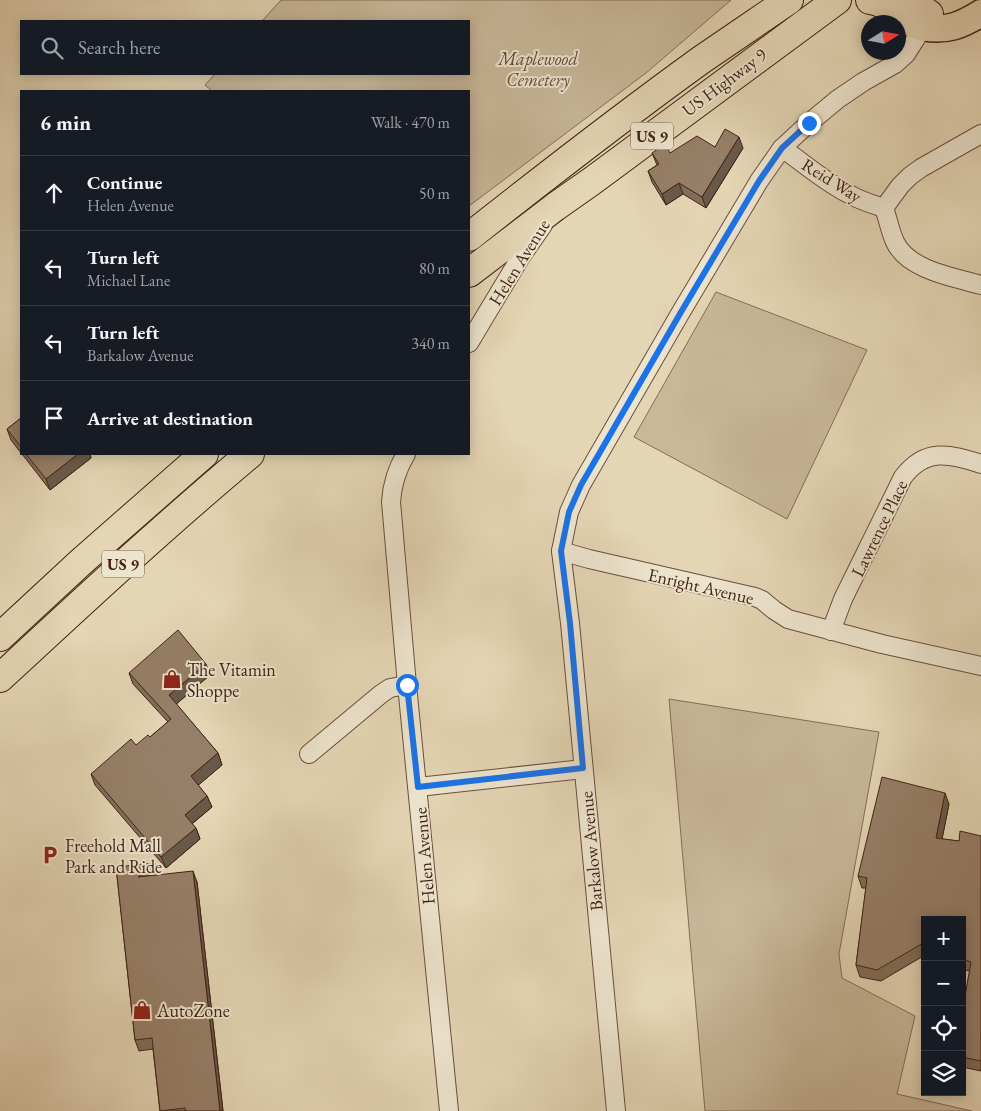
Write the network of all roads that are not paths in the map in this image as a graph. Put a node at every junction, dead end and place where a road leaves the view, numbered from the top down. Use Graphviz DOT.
graph roads {
  1 [pos="759,0"];
  2 [pos="789,0"];
  3 [pos="836,0"];
  4 [pos="870,0"];
  5 [pos="981,13"];
  6 [pos="922,14"];
  7 [pos="652,96"];
  8 [pos="981,134"];
  9 [pos="782,148"];
  10 [pos="555,206"];
  11 [pos="884,208"];
  12 [pos="470,236"];
  13 [pos="470,273"];
  14 [pos="981,285"];
  15 [pos="470,341"];
  16 [pos="203,455"];
  17 [pos="249,455"];
  18 [pos="406,455"];
  19 [pos="981,464"];
  20 [pos="561,551"];
  21 [pos="831,630"];
  22 [pos="0,637"];
  23 [pos="981,666"];
  24 [pos="0,678"];
  25 [pos="407,685"];
  26 [pos="309,754"];
  27 [pos="583,768"];
  28 [pos="418,787"];
  29 [pos="449,1111"];
  30 [pos="616,1111"];
  1 -- 7 [label="highway"];
  2 -- 7 [label="highway, US Highway 9 / US 9"];
  3 -- 10 [label="highway, US Highway 9 / US 9"];
  4 -- 6 [label="highway"];
  5 -- 6 [label="main road"];
  6 -- 9 [label="street, Barkalow Avenue"];
  7 -- 12 [label="highway, US Highway 9 / US 9"];
  8 -- 11 [label="street, Reid Way"];
  9 -- 11 [label="street, Reid Way"];
  9 -- 20 [label="street, Barkalow Avenue"];
  10 -- 13 [label="highway, US Highway 9 / US 9"];
  10 -- 15 [label="street, Helen Avenue"];
  11 -- 14 [label="street, Reid Way"];
  16 -- 22 [label="highway, US 9"];
  17 -- 24 [label="highway, US 9"];
  18 -- 25 [label="street, Helen Avenue"];
  19 -- 21 [label="street, Lawrence Place"];
  20 -- 21 [label="street, Enright Avenue"];
  20 -- 27 [label="street, Barkalow Avenue"];
  21 -- 23 [label="street, Enright Avenue"];
  25 -- 26 [label="street"];
  25 -- 28 [label="street, Helen Avenue"];
  27 -- 28 [label="street"];
  27 -- 30 [label="street, Barkalow Avenue"];
  28 -- 29 [label="street, Helen Avenue"];
}
